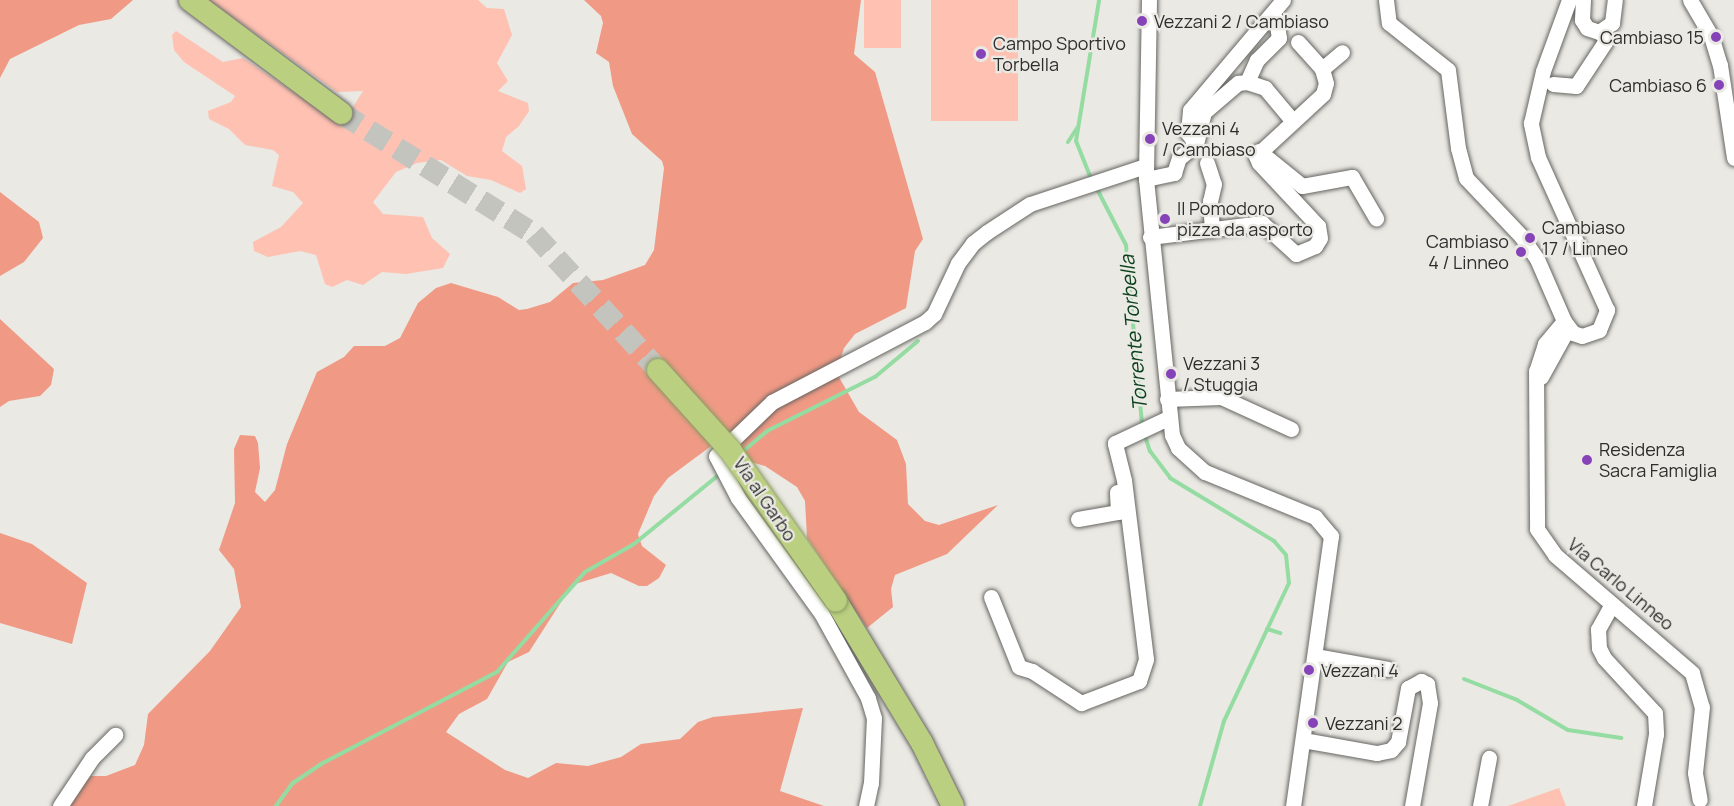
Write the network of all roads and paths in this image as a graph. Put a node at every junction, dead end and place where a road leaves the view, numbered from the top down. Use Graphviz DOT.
graph roads {
  1 [pos="190,0"];
  2 [pos="1149,0"];
  3 [pos="1283,0"];
  4 [pos="1386,0"];
  5 [pos="1569,0"];
  6 [pos="1583,0"];
  7 [pos="1615,0"];
  8 [pos="1690,0"];
  9 [pos="1276,19"];
  10 [pos="1604,31"];
  11 [pos="1289,42"];
  12 [pos="1342,52"];
  13 [pos="1322,69"];
  14 [pos="1247,82"];
  15 [pos="1553,84"];
  16 [pos="341,113"];
  17 [pos="1291,119"];
  18 [pos="1196,144"];
  19 [pos="1260,151"];
  20 [pos="1734,159"];
  21 [pos="1207,163"];
  22 [pos="1145,173"];
  23 [pos="1376,218"];
  24 [pos="1212,230"];
  25 [pos="1150,237"];
  26 [pos="1566,325"];
  27 [pos="658,370"];
  28 [pos="1167,399"];
  29 [pos="1170,417"];
  30 [pos="1291,429"];
  31 [pos="1124,480"];
  32 [pos="1078,519"];
  33 [pos="991,597"];
  34 [pos="1612,604"];
  35 [pos="1315,656"];
  36 [pos="1388,669"];
  37 [pos="115,735"];
  38 [pos="1303,740"];
  39 [pos="1489,758"];
  40 [pos="1700,800"];
  41 [pos="60,806"];
  42 [pos="866,806"];
  43 [pos="953,806"];
  44 [pos="1293,806"];
  45 [pos="1412,806"];
  46 [pos="1480,806"];
  47 [pos="1644,806"];
  1 -- 16 [label="highway"];
  2 -- 22 [label="street"];
  3 -- 18 [label="street"];
  4 -- 26 [label="street"];
  5 -- 26 [label="street"];
  6 -- 10 [label="street"];
  7 -- 10 [label="street"];
  8 -- 20 [label="street"];
  9 -- 11 [label="street"];
  10 -- 15 [label="street"];
  11 -- 13 [label="street"];
  11 -- 14 [label="street"];
  12 -- 13 [label="street"];
  13 -- 17 [label="street"];
  14 -- 17 [label="street"];
  14 -- 18 [label="street"];
  17 -- 19 [label="street"];
  18 -- 22 [label="street"];
  19 -- 23 [label="street"];
  19 -- 24 [label="street"];
  21 -- 24 [label="street"];
  22 -- 25 [label="street"];
  22 -- 42 [label="street, Via al Garbo"];
  24 -- 25 [label="street"];
  25 -- 28 [label="street"];
  26 -- 34 [label="street, Via Carlo Linneo"];
  27 -- 43 [label="highway, bridge"];
  28 -- 29 [label="street"];
  28 -- 30 [label="street"];
  29 -- 31 [label="street"];
  29 -- 35 [label="street"];
  31 -- 32 [label="street"];
  31 -- 33 [label="street"];
  34 -- 40 [label="street, Via Carlo Linneo"];
  34 -- 47 [label="street"];
  35 -- 36 [label="street"];
  35 -- 38 [label="street"];
  37 -- 41 [label="street"];
  38 -- 44 [label="street"];
  38 -- 45 [label="street"];
  39 -- 46 [label="street"];
}
